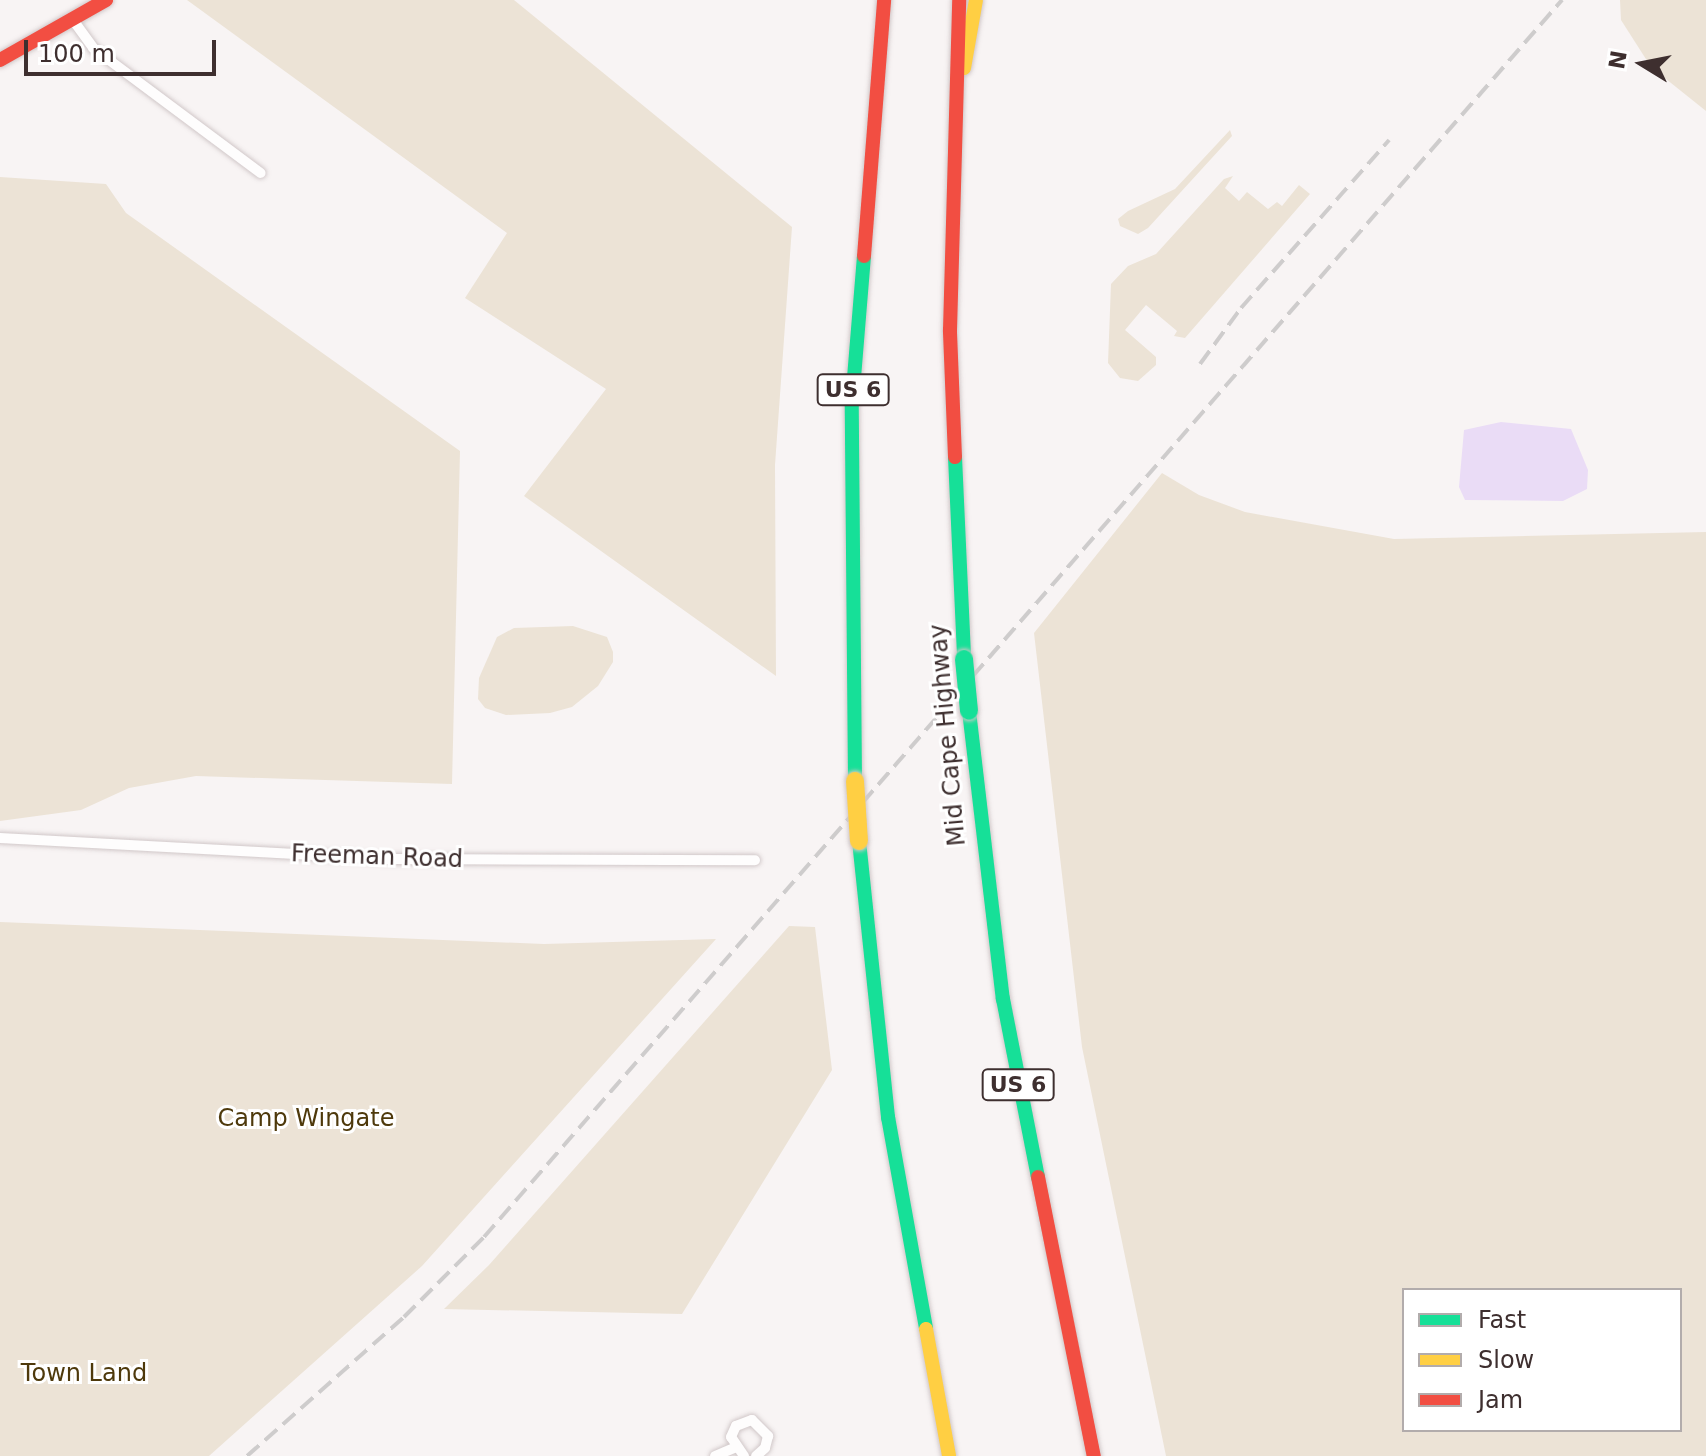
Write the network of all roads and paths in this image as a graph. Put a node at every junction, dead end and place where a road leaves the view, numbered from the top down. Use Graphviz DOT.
graph roads {
  1 [pos="106,0"];
  2 [pos="884,0"];
  3 [pos="959,0"];
  4 [pos="976,0"];
  5 [pos="73,20"];
  6 [pos="0,60"];
  7 [pos="954,114"];
  8 [pos="261,173"];
  9 [pos="0,838"];
  10 [pos="755,860"];
  11 [pos="734,1448"];
  12 [pos="715,1456"];
  13 [pos="744,1456"];
  14 [pos="756,1456"];
  15 [pos="949,1456"];
  16 [pos="1094,1456"];
  1 -- 5 [label="main road"];
  2 -- 15 [label="main road, US 6, bridge"];
  3 -- 7 [label="main road, Mid Cape Highway / US 6"];
  4 -- 7 [label="main road"];
  5 -- 6 [label="main road"];
  5 -- 8 [label="street"];
  7 -- 16 [label="main road, Mid Cape Highway / US 6, bridge"];
  9 -- 10 [label="street, Freeman Road"];
  11 -- 12 [label="street"];
  11 -- 13 [label="street"];
  11 -- 14 [label="street"];
}
